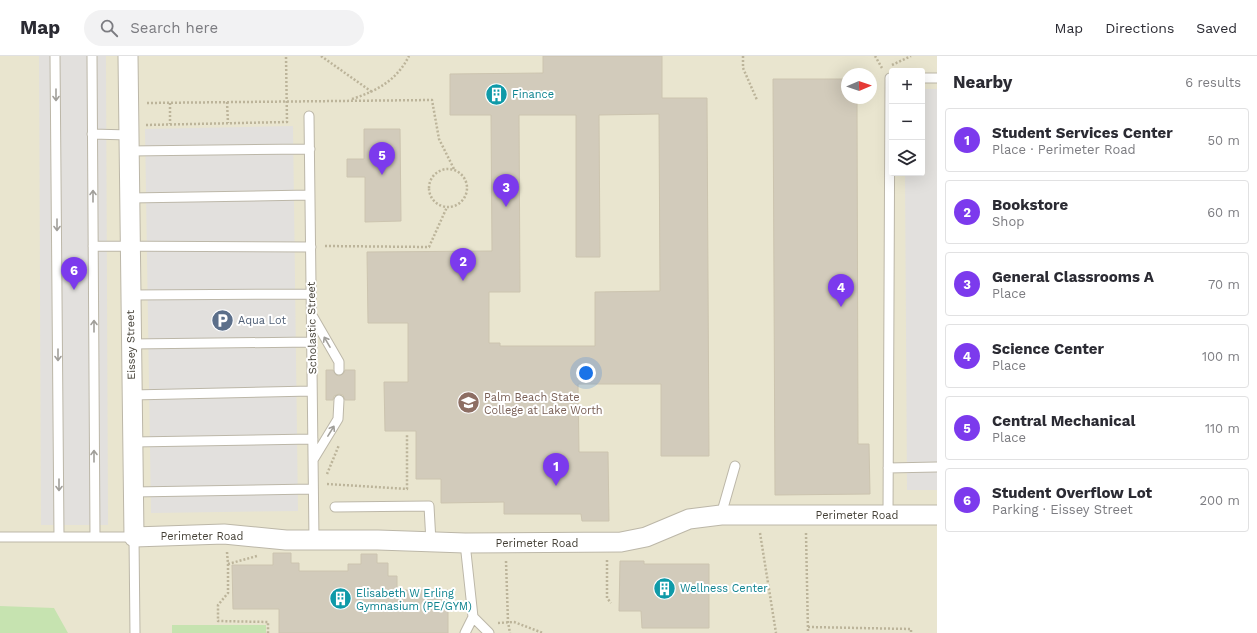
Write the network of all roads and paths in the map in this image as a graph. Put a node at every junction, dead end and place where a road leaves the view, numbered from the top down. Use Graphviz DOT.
graph roads {
  1 [pos="55,56"];
  2 [pos="92,56"];
  3 [pos="128,56"];
  4 [pos="286,56"];
  5 [pos="321,56"];
  6 [pos="409,56"];
  7 [pos="743,56"];
  8 [pos="875,56"];
  9 [pos="911,56"];
  10 [pos="882,69"];
  11 [pos="877,71"];
  12 [pos="925,78"];
  13 [pos="937,78"];
  14 [pos="372,92"];
  15 [pos="350,100"];
  16 [pos="757,100"];
  17 [pos="287,101"];
  18 [pos="227,102"];
  19 [pos="170,103"];
  20 [pos="142,104"];
  21 [pos="890,104"];
  22 [pos="309,116"];
  23 [pos="228,123"];
  24 [pos="170,124"];
  25 [pos="92,134"];
  26 [pos="134,137"];
  27 [pos="310,149"];
  28 [pos="454,169"];
  29 [pos="310,195"];
  30 [pos="130,198"];
  31 [pos="447,207"];
  32 [pos="93,246"];
  33 [pos="325,246"];
  34 [pos="130,247"];
  35 [pos="311,247"];
  36 [pos="311,294"];
  37 [pos="131,296"];
  38 [pos="312,314"];
  39 [pos="312,342"];
  40 [pos="131,344"];
  41 [pos="339,370"];
  42 [pos="312,391"];
  43 [pos="132,395"];
  44 [pos="339,400"];
  45 [pos="407,434"];
  46 [pos="313,439"];
  47 [pos="342,439"];
  48 [pos="133,442"];
  49 [pos="313,460"];
  50 [pos="735,466"];
  51 [pos="937,467"];
  52 [pos="888,468"];
  53 [pos="327,484"];
  54 [pos="314,488"];
  55 [pos="133,492"];
  56 [pos="327,492"];
  57 [pos="335,507"];
  58 [pos="721,515"];
  59 [pos="888,515"];
  60 [pos="937,516"];
  61 [pos="759,528"];
  62 [pos="806,528"];
  63 [pos="0,537"];
  64 [pos="59,537"];
  65 [pos="95,537"];
  66 [pos="134,537"];
  67 [pos="314,540"];
  68 [pos="430,542"];
  69 [pos="466,543"];
  70 [pos="227,545"];
  71 [pos="264,554"];
  72 [pos="607,557"];
  73 [pos="506,558"];
  74 [pos="228,564"];
  75 [pos="611,603"];
  76 [pos="473,617"];
  77 [pos="508,622"];
  78 [pos="480,624"];
  79 [pos="808,627"];
  80 [pos="135,633"];
  81 [pos="268,633"];
  82 [pos="466,633"];
  83 [pos="489,633"];
  84 [pos="510,633"];
  85 [pos="543,633"];
  86 [pos="776,633"];
  87 [pos="808,633"];
  88 [pos="911,633"];
  1 -- 64 [label="lane, one-way"];
  2 -- 25 [label="lane"];
  3 -- 26 [label="street, Eissey Street"];
  4 -- 17 [label="path"];
  5 -- 14 [label="path"];
  6 -- 14 [label="path"];
  7 -- 16 [label="path"];
  8 -- 10 [label="path"];
  9 -- 10 [label="path"];
  10 -- 11 [label="path"];
  12 -- 13 [label="lane"];
  14 -- 15 [label="path"];
  15 -- 17 [label="path"];
  15 -- 28 [label="path"];
  17 -- 18 [label="path"];
  17 -- 23 [label="path"];
  18 -- 19 [label="path"];
  18 -- 23 [label="path"];
  19 -- 20 [label="path"];
  19 -- 24 [label="path"];
  21 -- 52 [label="lane"];
  22 -- 27 [label="lane, Scholastic Street"];
  23 -- 24 [label="path"];
  24 -- 26 [label="path"];
  25 -- 26 [label="lane"];
  32 -- 25 [label="lane, one-way"];
  26 -- 27 [label="lane"];
  26 -- 30 [label="street, Eissey Street"];
  27 -- 29 [label="lane, Scholastic Street"];
  28 -- 31 [label="path"];
  28 -- 31 [label="path"];
  29 -- 30 [label="lane"];
  29 -- 35 [label="lane, Scholastic Street"];
  30 -- 34 [label="street, Eissey Street"];
  31 -- 33 [label="path"];
  32 -- 34 [label="lane"];
  65 -- 32 [label="lane, one-way"];
  34 -- 35 [label="lane"];
  34 -- 37 [label="street, Eissey Street"];
  35 -- 36 [label="lane, Scholastic Street"];
  36 -- 37 [label="lane"];
  36 -- 38 [label="lane, Scholastic Street"];
  37 -- 40 [label="street, Eissey Street"];
  38 -- 39 [label="lane, Scholastic Street"];
  41 -- 38 [label="lane, one-way"];
  39 -- 40 [label="lane"];
  39 -- 42 [label="lane, Scholastic Street"];
  40 -- 43 [label="street, Eissey Street"];
  42 -- 43 [label="lane"];
  42 -- 46 [label="lane, Scholastic Street"];
  43 -- 48 [label="street, Eissey Street"];
  49 -- 44 [label="lane, one-way"];
  45 -- 53 [label="path"];
  46 -- 48 [label="lane"];
  46 -- 49 [label="lane, Scholastic Street"];
  47 -- 53 [label="path"];
  48 -- 55 [label="street, Eissey Street"];
  49 -- 54 [label="lane, Scholastic Street"];
  50 -- 58 [label="lane"];
  51 -- 52 [label="lane"];
  52 -- 59 [label="lane"];
  53 -- 56 [label="path"];
  54 -- 55 [label="lane"];
  54 -- 67 [label="lane, Scholastic Street"];
  55 -- 66 [label="street, Eissey Street"];
  57 -- 68 [label="lane"];
  58 -- 59 [label="street, Perimeter Road"];
  58 -- 69 [label="street, Perimeter Road"];
  59 -- 60 [label="street, Perimeter Road"];
  61 -- 86 [label="path"];
  62 -- 79 [label="path"];
  63 -- 64 [label="lane"];
  64 -- 65 [label="lane"];
  65 -- 66 [label="lane"];
  66 -- 67 [label="street, Perimeter Road"];
  66 -- 80 [label="lane, Eissey Street"];
  67 -- 68 [label="street, Perimeter Road"];
  68 -- 69 [label="street, Perimeter Road"];
  69 -- 76 [label="lane"];
  70 -- 74 [label="path"];
  71 -- 74 [label="path"];
  72 -- 75 [label="path"];
  73 -- 77 [label="path"];
  74 -- 81 [label="path"];
  76 -- 78 [label="lane"];
  76 -- 82 [label="lane"];
  77 -- 78 [label="path"];
  77 -- 84 [label="path"];
  77 -- 85 [label="path"];
  78 -- 83 [label="lane"];
  79 -- 87 [label="path"];
  79 -- 88 [label="path"];
}
